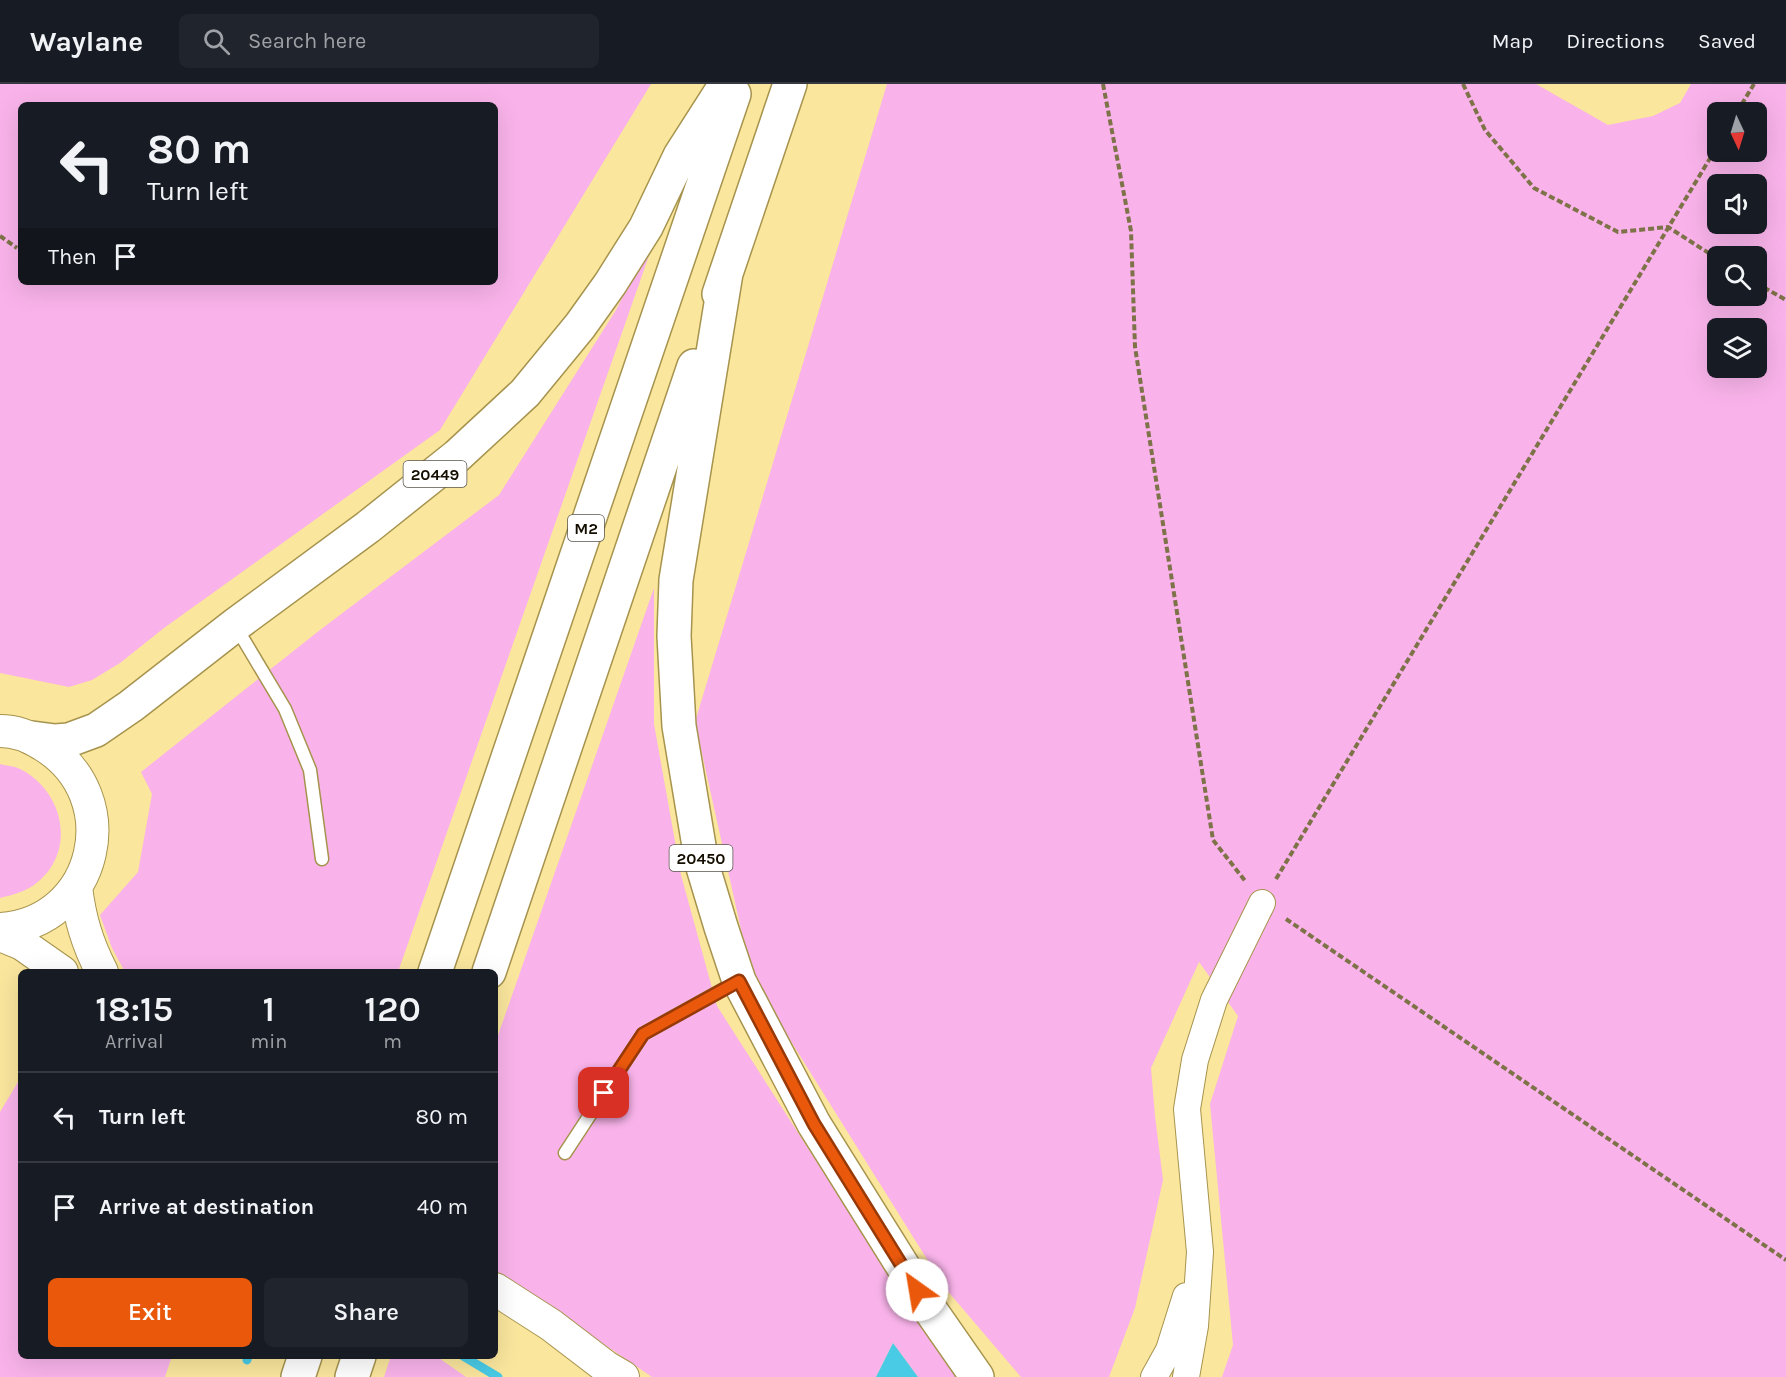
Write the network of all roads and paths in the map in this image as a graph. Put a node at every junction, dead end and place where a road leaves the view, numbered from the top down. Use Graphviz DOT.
graph roads {
  1 [pos="726,84"];
  2 [pos="737,84"];
  3 [pos="790,84"];
  4 [pos="1103,84"];
  5 [pos="1463,84"];
  6 [pos="1754,84"];
  7 [pos="1743,102"];
  8 [pos="1708,162"];
  9 [pos="1668,227"];
  10 [pos="0,236"];
  11 [pos="17,248"];
  12 [pos="1707,253"];
  13 [pos="726,273"];
  14 [pos="1767,289"];
  15 [pos="1786,300"];
  16 [pos="235,625"];
  17 [pos="0,731"];
  18 [pos="32,738"];
  19 [pos="322,859"];
  20 [pos="76,887"];
  21 [pos="1262,903"];
  22 [pos="0,930"];
  23 [pos="0,935"];
  24 [pos="58,969"];
  25 [pos="100,969"];
  26 [pos="436,969"];
  27 [pos="490,969"];
  28 [pos="739,981"];
  29 [pos="565,1153"];
  30 [pos="1200,1252"];
  31 [pos="1786,1260"];
  32 [pos="498,1291"];
  33 [pos="304,1359"];
  34 [pos="358,1359"];
  35 [pos="298,1377"];
  36 [pos="352,1377"];
  37 [pos="623,1377"];
  38 [pos="977,1377"];
  39 [pos="1154,1377"];
  40 [pos="1186,1377"];
  1 -- 16 [label="highway, 20449"];
  2 -- 26 [label="highway, M2"];
  3 -- 13 [label="highway"];
  4 -- 21 [label="path"];
  5 -- 9 [label="path"];
  6 -- 7 [label="path"];
  8 -- 9 [label="path"];
  9 -- 12 [label="path"];
  9 -- 21 [label="path"];
  10 -- 11 [label="path"];
  13 -- 27 [label="highway"];
  13 -- 28 [label="highway, 20450"];
  14 -- 15 [label="path"];
  16 -- 18 [label="highway, 20449"];
  16 -- 19 [label="lane"];
  17 -- 18 [label="street"];
  18 -- 20 [label="street"];
  20 -- 22 [label="street"];
  20 -- 25 [label="street"];
  21 -- 30 [label="street"];
  21 -- 31 [label="path"];
  23 -- 24 [label="street"];
  28 -- 29 [label="lane"];
  28 -- 38 [label="highway, 20450"];
  30 -- 39 [label="street"];
  30 -- 40 [label="street"];
  32 -- 37 [label="street"];
  33 -- 35 [label="highway"];
  34 -- 36 [label="highway"];
}
